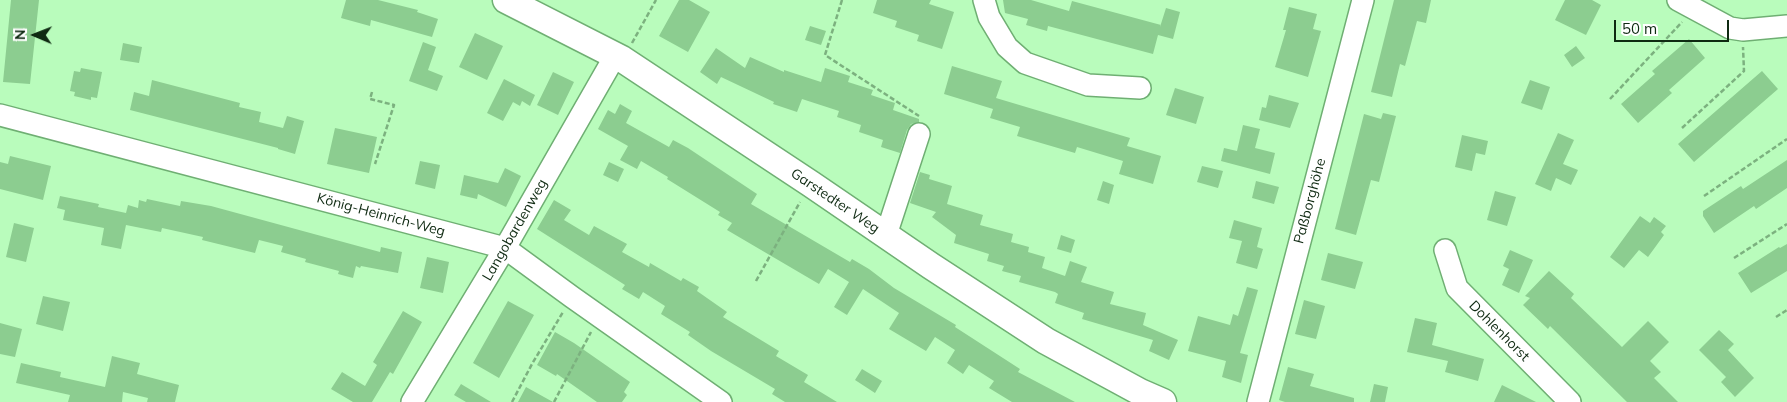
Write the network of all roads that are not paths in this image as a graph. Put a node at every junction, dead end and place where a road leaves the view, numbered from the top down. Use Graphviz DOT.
graph roads {
  1 [pos="506,0"];
  2 [pos="984,0"];
  3 [pos="1363,0"];
  4 [pos="1685,4"];
  5 [pos="1787,26"];
  6 [pos="619,58"];
  7 [pos="1140,88"];
  8 [pos="0,115"];
  9 [pos="919,125"];
  10 [pos="886,235"];
  11 [pos="505,248"];
  12 [pos="1445,250"];
  13 [pos="412,402"];
  14 [pos="721,402"];
  15 [pos="1163,402"];
  16 [pos="1258,402"];
  17 [pos="1570,402"];
  1 -- 6 [label="main road, Garstedter Weg"];
  2 -- 7 [label="street"];
  3 -- 16 [label="street, Paßborghöhe"];
  4 -- 5 [label="street"];
  6 -- 10 [label="main road, Garstedter Weg"];
  6 -- 11 [label="street, Langobardenweg"];
  8 -- 11 [label="street, König-Heinrich-Weg"];
  9 -- 10 [label="street"];
  10 -- 15 [label="main road, Garstedter Weg"];
  11 -- 13 [label="street, Langobardenweg"];
  11 -- 14 [label="street, König-Heinrich-Weg"];
  12 -- 17 [label="street, Dohlenhorst"];
}
